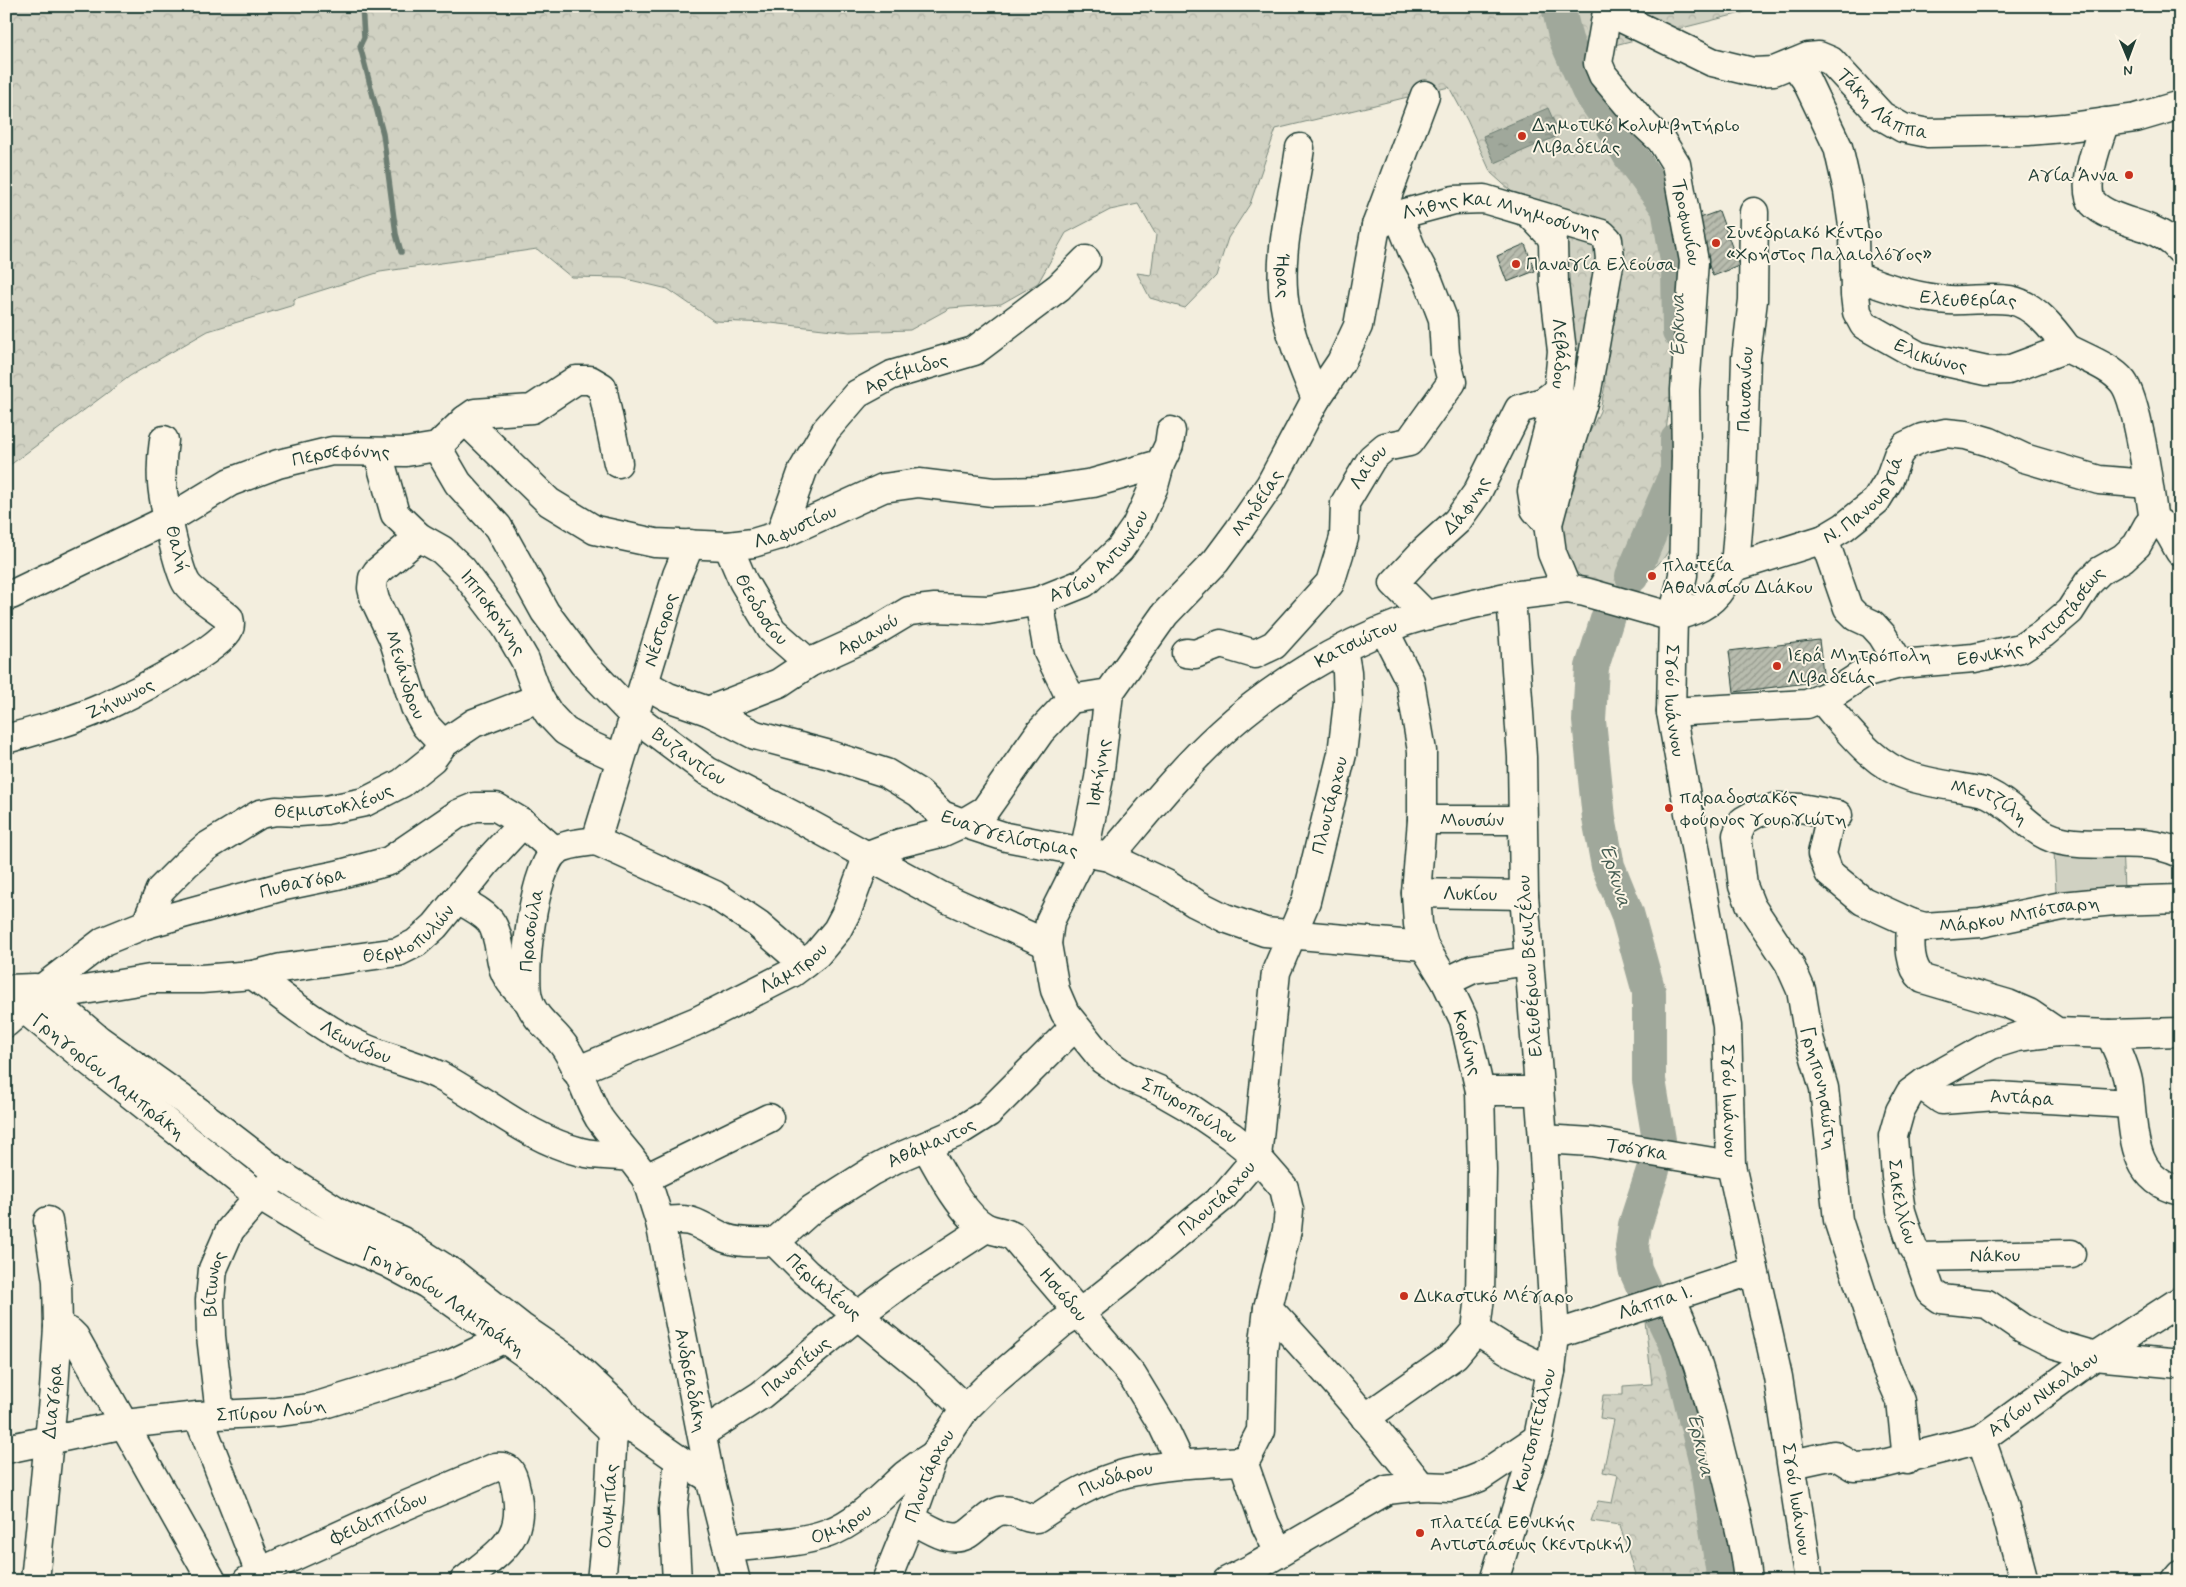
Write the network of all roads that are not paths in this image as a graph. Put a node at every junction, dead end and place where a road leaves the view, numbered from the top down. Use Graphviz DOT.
graph roads {
  1 [pos="1607,9"];
  2 [pos="1794,63"];
  3 [pos="1424,95"];
  4 [pos="2180,105"];
  5 [pos="2105,122"];
  6 [pos="1300,148"];
  7 [pos="1754,212"];
  8 [pos="1530,213"];
  9 [pos="1387,220"];
  10 [pos="2180,250"];
  11 [pos="1610,259"];
  12 [pos="1086,260"];
  13 [pos="1854,275"];
  14 [pos="2067,348"];
  15 [pos="1558,392"];
  16 [pos="1316,399"];
  17 [pos="465,420"];
  18 [pos="1171,431"];
  19 [pos="164,440"];
  20 [pos="437,447"];
  21 [pos="378,453"];
  22 [pos="618,463"];
  23 [pos="1160,464"];
  24 [pos="2148,484"];
  25 [pos="169,519"];
  26 [pos="2154,521"];
  27 [pos="1548,524"];
  28 [pos="780,535"];
  29 [pos="419,537"];
  30 [pos="1824,539"];
  31 [pos="690,544"];
  32 [pos="728,546"];
  33 [pos="2180,552"];
  34 [pos="1735,567"];
  35 [pos="1567,589"];
  36 [pos="11,595"];
  37 [pos="1511,596"];
  38 [pos="1038,601"];
  39 [pos="1426,615"];
  40 [pos="1673,617"];
  41 [pos="1384,630"];
  42 [pos="224,637"];
  43 [pos="1343,649"];
  44 [pos="1186,653"];
  45 [pos="809,663"];
  46 [pos="1900,664"];
  47 [pos="645,684"];
  48 [pos="1109,693"];
  49 [pos="539,698"];
  50 [pos="1071,699"];
  51 [pos="1821,699"];
  52 [pos="708,711"];
  53 [pos="1671,712"];
  54 [pos="635,717"];
  55 [pos="6,739"];
  56 [pos="443,744"];
  57 [pos="620,759"];
  58 [pos="1834,815"];
  59 [pos="1422,820"];
  60 [pos="1522,820"];
  61 [pos="523,823"];
  62 [pos="963,823"];
  63 [pos="596,842"];
  64 [pos="555,852"];
  65 [pos="2180,853"];
  66 [pos="868,855"];
  67 [pos="1096,855"];
  68 [pos="1416,893"];
  69 [pos="1524,895"];
  70 [pos="457,899"];
  71 [pos="2180,899"];
  72 [pos="1911,923"];
  73 [pos="146,924"];
  74 [pos="1295,935"];
  75 [pos="1047,944"];
  76 [pos="1424,946"];
  77 [pos="1529,961"];
  78 [pos="804,964"];
  79 [pos="253,975"];
  80 [pos="1446,982"];
  81 [pos="22,999"];
  82 [pos="528,1001"];
  83 [pos="1074,1027"];
  84 [pos="2057,1032"];
  85 [pos="2180,1032"];
  86 [pos="2110,1034"];
  87 [pos="576,1071"];
  88 [pos="1925,1082"];
  89 [pos="1480,1091"];
  90 [pos="1540,1091"];
  91 [pos="2130,1104"];
  92 [pos="769,1118"];
  93 [pos="1543,1139"];
  94 [pos="926,1146"];
  95 [pos="630,1156"];
  96 [pos="1257,1157"];
  97 [pos="1731,1165"];
  98 [pos="278,1173"];
  99 [pos="646,1178"];
  100 [pos="2180,1191"];
  101 [pos="259,1196"];
  102 [pos="48,1221"];
  103 [pos="660,1222"];
  104 [pos="986,1228"];
  105 [pos="776,1242"];
  106 [pos="2071,1254"];
  107 [pos="1919,1256"];
  108 [pos="1754,1270"];
  109 [pos="1670,1297"];
  110 [pos="2180,1302"];
  111 [pos="1268,1308"];
  112 [pos="1079,1312"];
  113 [pos="857,1316"];
  114 [pos="58,1327"];
  115 [pos="1476,1330"];
  116 [pos="512,1333"];
  117 [pos="1555,1335"];
  118 [pos="2096,1356"];
  119 [pos="2180,1364"];
  120 [pos="1551,1371"];
  121 [pos="965,1409"];
  122 [pos="209,1415"];
  123 [pos="1365,1418"];
  124 [pos="621,1421"];
  125 [pos="125,1424"];
  126 [pos="702,1433"];
  127 [pos="1538,1438"];
  128 [pos="1981,1439"];
  129 [pos="49,1440"];
  130 [pos="6,1449"];
  131 [pos="934,1455"];
  132 [pos="679,1460"];
  133 [pos="1907,1460"];
  134 [pos="1243,1461"];
  135 [pos="1182,1464"];
  136 [pos="1792,1464"];
  137 [pos="710,1478"];
  138 [pos="1421,1486"];
  139 [pos="911,1519"];
  140 [pos="729,1548"];
  141 [pos="1279,1552"];
  142 [pos="1259,1574"];
  143 [pos="2180,1575"];
  144 [pos="254,1577"];
  145 [pos="35,1581"];
  146 [pos="212,1581"];
  147 [pos="464,1581"];
  148 [pos="601,1581"];
  149 [pos="677,1581"];
  150 [pos="736,1581"];
  151 [pos="886,1581"];
  152 [pos="1227,1581"];
  153 [pos="1494,1581"];
  154 [pos="1748,1581"];
  155 [pos="1809,1581"];
  156 [pos="2024,1581"];
  157 [pos="2175,1581"];
  1 -- 2 [label="street, Τάκη Λάππα"];
  1 -- 40 [label="street, Τροφωνίου"];
  2 -- 5 [label="street, Τάκη Λάππα"];
  2 -- 13 [label="street, Ελικώνος"];
  3 -- 9 [label="street, Μηδείας"];
  4 -- 5 [label="street, Τάκη Λάππα"];
  5 -- 10 [label="street"];
  6 -- 16 [label="street, Ήρας"];
  7 -- 34 [label="street, Παυσανίου"];
  8 -- 9 [label="street, Λήθης Και Μνημοσύνης"];
  8 -- 11 [label="street, Λήθης Και Μνημοσύνης"];
  8 -- 15 [label="street, Λεβάδου"];
  9 -- 16 [label="street, Μηδείας"];
  9 -- 44 [label="street, Λαΐου"];
  11 -- 27 [label="street, Λεβάδου"];
  12 -- 28 [label="street, Αρτέμιδος"];
  13 -- 14 [label="street, Ελευθερίας"];
  13 -- 14 [label="street, Ελικώνος"];
  14 -- 24 [label="street"];
  15 -- 27 [label="street, Λεβάδου"];
  15 -- 39 [label="street, Δάφνης"];
  16 -- 48 [label="street, Μηδείας"];
  17 -- 20 [label="street"];
  17 -- 22 [label="street"];
  17 -- 31 [label="street, Λαφυστίου"];
  18 -- 23 [label="street, Αγίου Αντωνίου"];
  19 -- 25 [label="street, Θαλή"];
  20 -- 21 [label="street, Περσεφόνης"];
  20 -- 54 [label="street, Βυζαντίου"];
  21 -- 25 [label="street, Περσεφόνης"];
  21 -- 29 [label="street, Ιπποκρήνης"];
  23 -- 28 [label="street, Λαφυστίου"];
  23 -- 38 [label="street, Αγίου Αντωνίου"];
  24 -- 26 [label="street"];
  24 -- 30 [label="street, Ν. Πανουργιά"];
  25 -- 36 [label="street, Περσεφόνης"];
  25 -- 42 [label="street, Θαλή"];
  26 -- 33 [label="street"];
  26 -- 46 [label="street, Εθνικής Αντιστάσεως"];
  27 -- 35 [label="street, Λεβάδου"];
  28 -- 32 [label="street, Λαφυστίου"];
  29 -- 49 [label="street, Ιπποκρήνης"];
  29 -- 56 [label="street, Μενάνδρου"];
  30 -- 34 [label="street, Ν. Πανουργιά"];
  30 -- 46 [label="street"];
  31 -- 32 [label="street, Λαφυστίου"];
  31 -- 47 [label="street, Νέστορος"];
  32 -- 45 [label="street, Θεοδοσίου"];
  34 -- 40 [label="street"];
  35 -- 37 [label="street, Κατσιώτου"];
  35 -- 40 [label="street, Κατσιώτου"];
  37 -- 39 [label="street, Κατσιώτου"];
  37 -- 60 [label="street, Ελευθέριου Βενιζέλου"];
  38 -- 45 [label="street, Αριανού"];
  38 -- 50 [label="street, Αγίου Αντωνίου"];
  39 -- 41 [label="street, Κατσιώτου"];
  40 -- 53 [label="street, Σγού Ιωάννου"];
  41 -- 43 [label="street, Κατσιώτου"];
  41 -- 59 [label="street, Κορίνης"];
  42 -- 55 [label="street, Ζήνωνος"];
  43 -- 67 [label="street, Κατσιώτου"];
  43 -- 74 [label="street, Πλουτάρχου"];
  45 -- 52 [label="street, Αριανού"];
  46 -- 51 [label="street, Εθνικής Αντιστάσεως"];
  47 -- 52 [label="street, Ευαγγελίστριας"];
  47 -- 54 [label="street, Νέστορος"];
  48 -- 50 [label="street"];
  48 -- 67 [label="street, Ισμήνης"];
  49 -- 56 [label="street, Θεμιστοκλέους"];
  49 -- 57 [label="street, Ιπποκρήνης"];
  50 -- 62 [label="street"];
  51 -- 53 [label="street, Εθνικής Αντιστάσεως"];
  51 -- 65 [label="street, Μεντζίλη"];
  52 -- 62 [label="street, Ευαγγελίστριας"];
  53 -- 97 [label="street, Σγού Ιωάννου"];
  54 -- 57 [label="street"];
  54 -- 66 [label="street, Βυζαντίου"];
  56 -- 73 [label="street, Θεμιστοκλέους"];
  57 -- 63 [label="street"];
  58 -- 72 [label="street, Μάρκου Μπότσαρη"];
  58 -- 133 [label="street, Γρηπονησιώτη"];
  59 -- 60 [label="street, Μουσών"];
  59 -- 68 [label="street, Κορίνης"];
  60 -- 69 [label="street, Ελευθέριου Βενιζέλου"];
  61 -- 64 [label="street, Πυθαγόρα"];
  61 -- 70 [label="street"];
  61 -- 73 [label="street, Πυθαγόρα"];
  62 -- 66 [label="street"];
  62 -- 67 [label="street, Ευαγγελίστριας"];
  63 -- 64 [label="street"];
  63 -- 78 [label="street"];
  64 -- 82 [label="street, Πρασούλα"];
  66 -- 75 [label="street, Βυζαντίου"];
  66 -- 78 [label="street, Λάμπρου"];
  67 -- 74 [label="street, Ευαγγελίστριας"];
  67 -- 75 [label="street, Σπυροπούλου"];
  68 -- 69 [label="street, Λυκίου"];
  68 -- 76 [label="street, Κορίνης"];
  69 -- 77 [label="street, Ελευθέριου Βενιζέλου"];
  70 -- 79 [label="street, Θερμοπυλών"];
  70 -- 82 [label="street, Θερμοπυλών"];
  71 -- 72 [label="street, Μάρκου Μπότσαρη"];
  72 -- 84 [label="street"];
  73 -- 81 [label="street, Πυθαγόρα"];
  74 -- 76 [label="street"];
  74 -- 96 [label="street, Πλουτάρχου"];
  75 -- 83 [label="street, Σπυροπούλου"];
  76 -- 80 [label="street, Κορίνης"];
  77 -- 80 [label="street"];
  77 -- 90 [label="street, Ελευθέριου Βενιζέλου"];
  78 -- 87 [label="street, Λάμπρου"];
  79 -- 81 [label="street"];
  79 -- 95 [label="street, Λεωνίδου"];
  80 -- 89 [label="street, Κορίνης"];
  81 -- 98 [label="street, Γρηγορίου Λαμπράκη"];
  81 -- 101 [label="street, Γρηγορίου Λαμπράκη"];
  82 -- 87 [label="street, Πρασούλα"];
  83 -- 94 [label="street, Αθάμαντος"];
  83 -- 96 [label="street, Σπυροπούλου"];
  84 -- 86 [label="street, Σακελλίου"];
  84 -- 88 [label="street, Σακελλίου"];
  85 -- 86 [label="street, Σακελλίου"];
  86 -- 91 [label="street"];
  87 -- 95 [label="street, Πρασούλα"];
  88 -- 91 [label="street, Αντάρα"];
  88 -- 107 [label="street, Σακελλίου"];
  89 -- 90 [label="street"];
  89 -- 115 [label="street, Κορίνης"];
  90 -- 93 [label="street, Ελευθέριου Βενιζέλου"];
  91 -- 100 [label="street"];
  92 -- 99 [label="street"];
  93 -- 97 [label="street, Τσόγκα"];
  93 -- 117 [label="street, Ελευθέριου Βενιζέλου"];
  94 -- 104 [label="street, Ησιόδου"];
  94 -- 105 [label="street, Αθάμαντος"];
  95 -- 99 [label="street"];
  96 -- 111 [label="street, Σπυροπούλου"];
  96 -- 112 [label="street, Πλουτάρχου"];
  97 -- 108 [label="street, Σγού Ιωάννου"];
  98 -- 101 [label="street, Βίτωνος"];
  98 -- 116 [label="street, Γρηγορίου Λαμπράκη"];
  99 -- 103 [label="street, Ανδρεαδάκη"];
  101 -- 116 [label="street, Γρηγορίου Λαμπράκη"];
  101 -- 122 [label="street, Βίτωνος"];
  102 -- 114 [label="street, Διαγόρα"];
  103 -- 105 [label="street, Περικλέους"];
  103 -- 126 [label="street, Ανδρεαδάκη"];
  104 -- 112 [label="street, Ησιόδου"];
  104 -- 113 [label="street, Πανοπέως"];
  105 -- 113 [label="street, Περικλέους"];
  106 -- 107 [label="street, Νάκου"];
  107 -- 118 [label="street, Σακελλίου"];
  108 -- 109 [label="street, Λάππα Ι."];
  108 -- 136 [label="street, Σγού Ιωάννου"];
  109 -- 117 [label="street, Λάππα Ι."];
  109 -- 154 [label="street"];
  110 -- 118 [label="street, Αγίου Νικολάου"];
  111 -- 123 [label="street"];
  111 -- 134 [label="street, Σπυροπούλου"];
  112 -- 121 [label="street, Πλουτάρχου"];
  112 -- 135 [label="street, Ησιόδου"];
  113 -- 121 [label="street, Περικλέους"];
  113 -- 126 [label="street, Πανοπέως"];
  114 -- 125 [label="street"];
  114 -- 129 [label="street, Διαγόρα"];
  115 -- 120 [label="street"];
  115 -- 123 [label="street"];
  116 -- 122 [label="street, Σπύρου Λούη"];
  116 -- 124 [label="street, Γρηγορίου Λαμπράκη"];
  117 -- 120 [label="street, Κουτσοπετάλου"];
  118 -- 119 [label="street"];
  118 -- 128 [label="street, Αγίου Νικολάου"];
  120 -- 127 [label="street, Κουτσοπετάλου"];
  121 -- 131 [label="street, Πλουτάρχου"];
  122 -- 125 [label="street, Σπύρου Λούη"];
  122 -- 144 [label="street, Βίτωνος"];
  123 -- 138 [label="street"];
  124 -- 132 [label="street, Γρηγορίου Λαμπράκη"];
  124 -- 148 [label="street, Ολυμπίας"];
  125 -- 129 [label="street, Σπύρου Λούη"];
  125 -- 146 [label="street"];
  126 -- 137 [label="street, Ανδρεαδάκη"];
  127 -- 138 [label="street"];
  127 -- 153 [label="street, Κουτσοπετάλου"];
  128 -- 133 [label="street"];
  128 -- 156 [label="street, Αγίου Νικολάου"];
  129 -- 130 [label="street, Σπύρου Λούη"];
  129 -- 145 [label="street, Διαγόρα"];
  131 -- 139 [label="street, Πλουτάρχου"];
  131 -- 140 [label="street, Ομήρου"];
  132 -- 137 [label="street, Γρηγορίου Λαμπράκη"];
  132 -- 149 [label="street"];
  133 -- 136 [label="street"];
  134 -- 135 [label="street, Πινδάρου"];
  134 -- 141 [label="street"];
  135 -- 139 [label="street, Πινδάρου"];
  136 -- 155 [label="street, Σγού Ιωάννου"];
  137 -- 140 [label="street, Ανδρεαδάκη"];
  138 -- 141 [label="street"];
  139 -- 151 [label="street, Πλουτάρχου"];
  140 -- 150 [label="street, Ανδρεαδάκη"];
  141 -- 142 [label="street"];
  142 -- 152 [label="street"];
  143 -- 157 [label="street"];
  144 -- 147 [label="street, Φειδιππίδου"];
}
